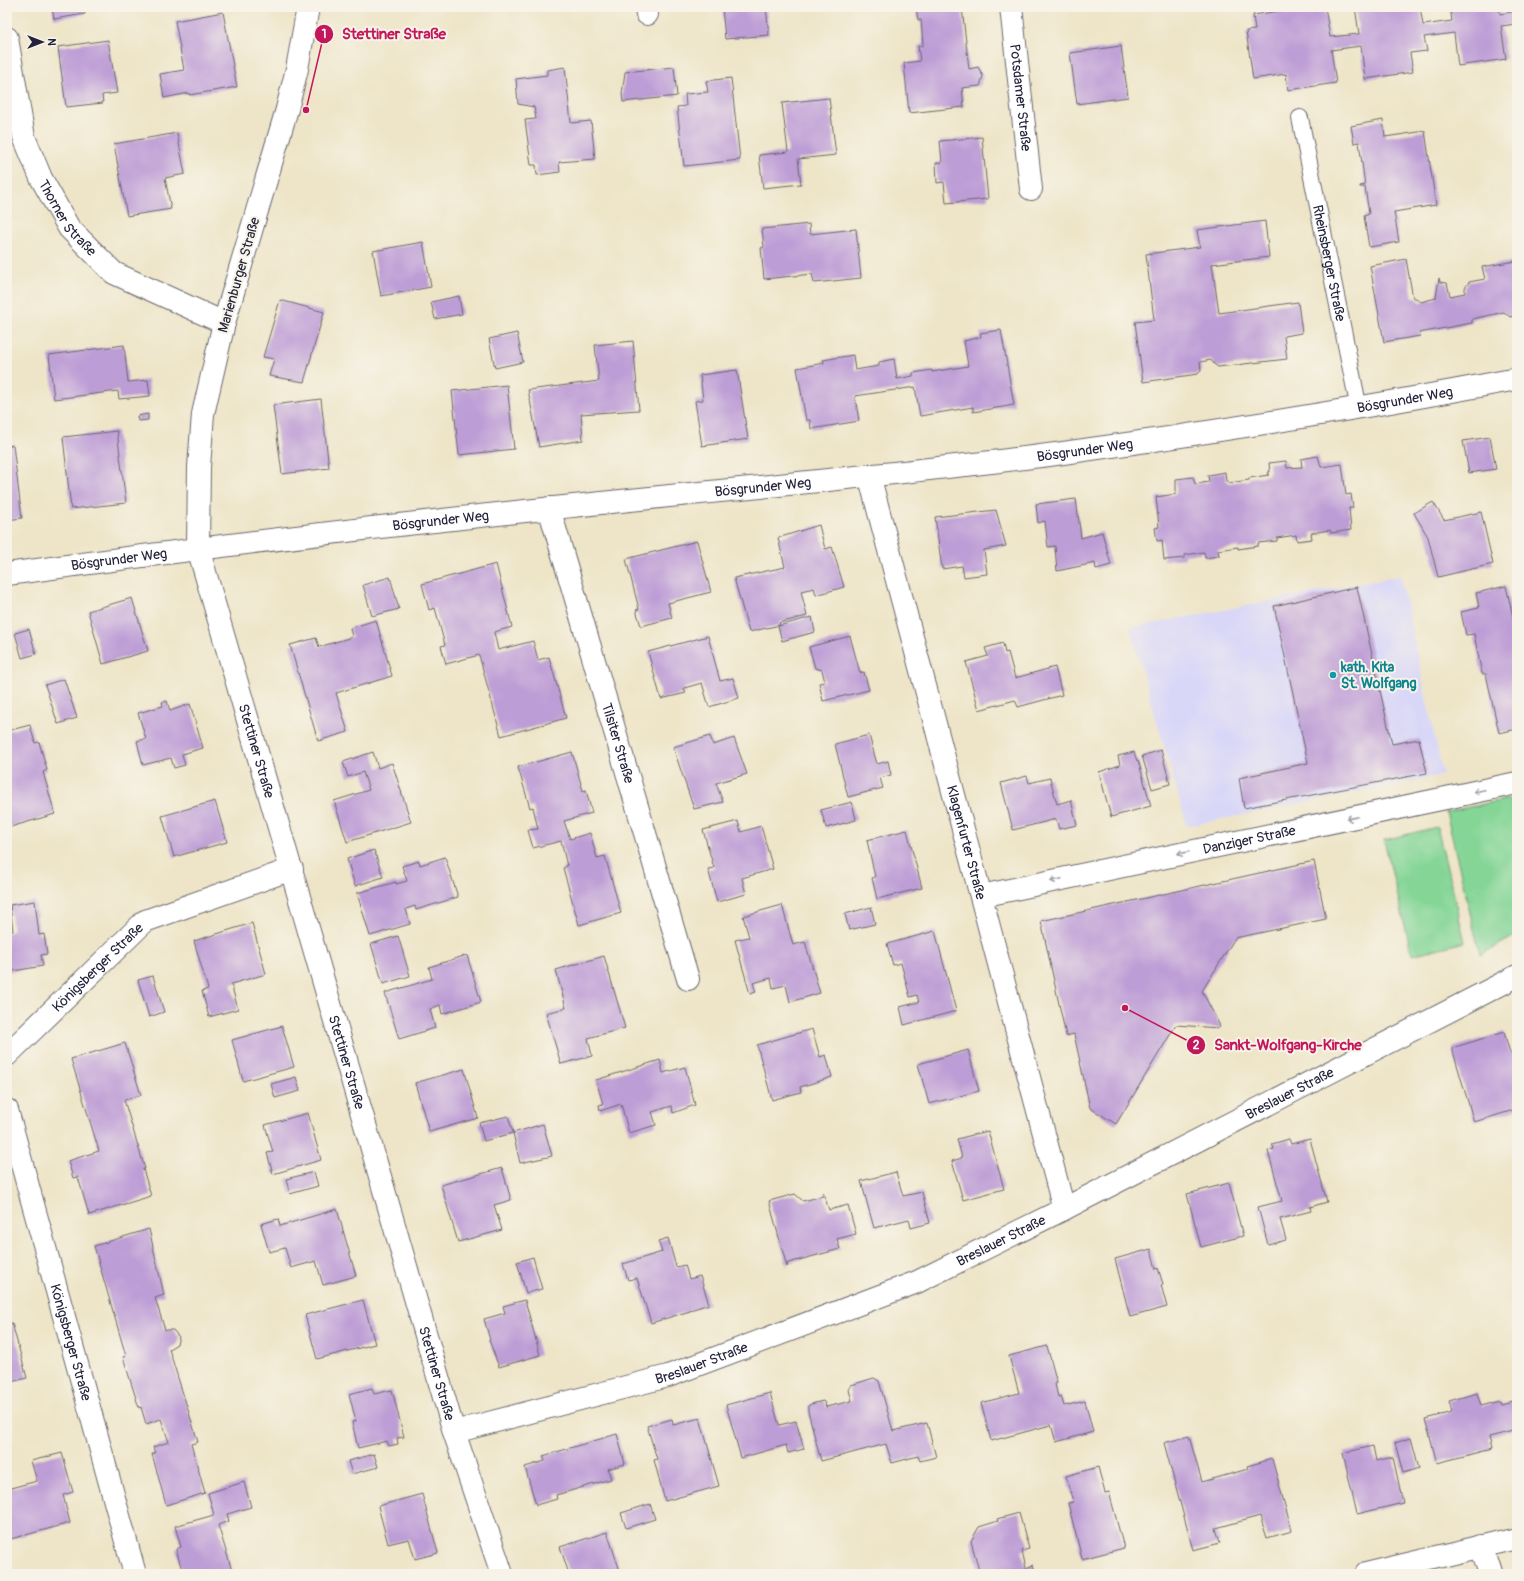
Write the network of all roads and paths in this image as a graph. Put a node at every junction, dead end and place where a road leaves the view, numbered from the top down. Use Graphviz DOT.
graph roads {
  1 [pos="308,7"];
  2 [pos="1010,7"];
  3 [pos="7,38"];
  4 [pos="1300,118"];
  5 [pos="1030,189"];
  6 [pos="224,323"];
  7 [pos="1517,379"];
  8 [pos="1359,409"];
  9 [pos="869,475"];
  10 [pos="548,508"];
  11 [pos="198,548"];
  12 [pos="7,574"];
  13 [pos="1517,783"];
  14 [pos="292,869"];
  15 [pos="981,896"];
  16 [pos="1517,976"];
  17 [pos="688,979"];
  18 [pos="7,1055"];
  19 [pos="7,1110"];
  20 [pos="1064,1209"];
  21 [pos="454,1432"];
  22 [pos="1517,1538"];
  23 [pos="1481,1546"];
  24 [pos="135,1574"];
  25 [pos="502,1574"];
  26 [pos="1366,1574"];
  27 [pos="1490,1574"];
  1 -- 6 [label="street, Marienburger Straße"];
  2 -- 5 [label="street, Potsdamer Straße"];
  3 -- 6 [label="street, Thorner Straße"];
  4 -- 8 [label="lane, Rheinsberger Straße"];
  6 -- 11 [label="street, Marienburger Straße"];
  7 -- 8 [label="street, Bösgrunder Weg"];
  8 -- 9 [label="street, Bösgrunder Weg"];
  9 -- 10 [label="street, Bösgrunder Weg"];
  9 -- 15 [label="street, Klagenfurter Straße"];
  10 -- 11 [label="street, Bösgrunder Weg"];
  10 -- 17 [label="street, Tilsiter Straße"];
  11 -- 12 [label="street, Bösgrunder Weg"];
  11 -- 14 [label="street, Stettiner Straße"];
  13 -- 15 [label="street, Danziger Straße, one-way"];
  14 -- 18 [label="street, Königsberger Straße"];
  14 -- 21 [label="street, Stettiner Straße"];
  15 -- 20 [label="street, Klagenfurter Straße"];
  16 -- 20 [label="street, Breslauer Straße"];
  19 -- 24 [label="street, Königsberger Straße"];
  20 -- 21 [label="street, Breslauer Straße"];
  21 -- 25 [label="street, Stettiner Straße"];
  22 -- 23 [label="street"];
  23 -- 26 [label="street"];
  23 -- 27 [label="street"];
}
